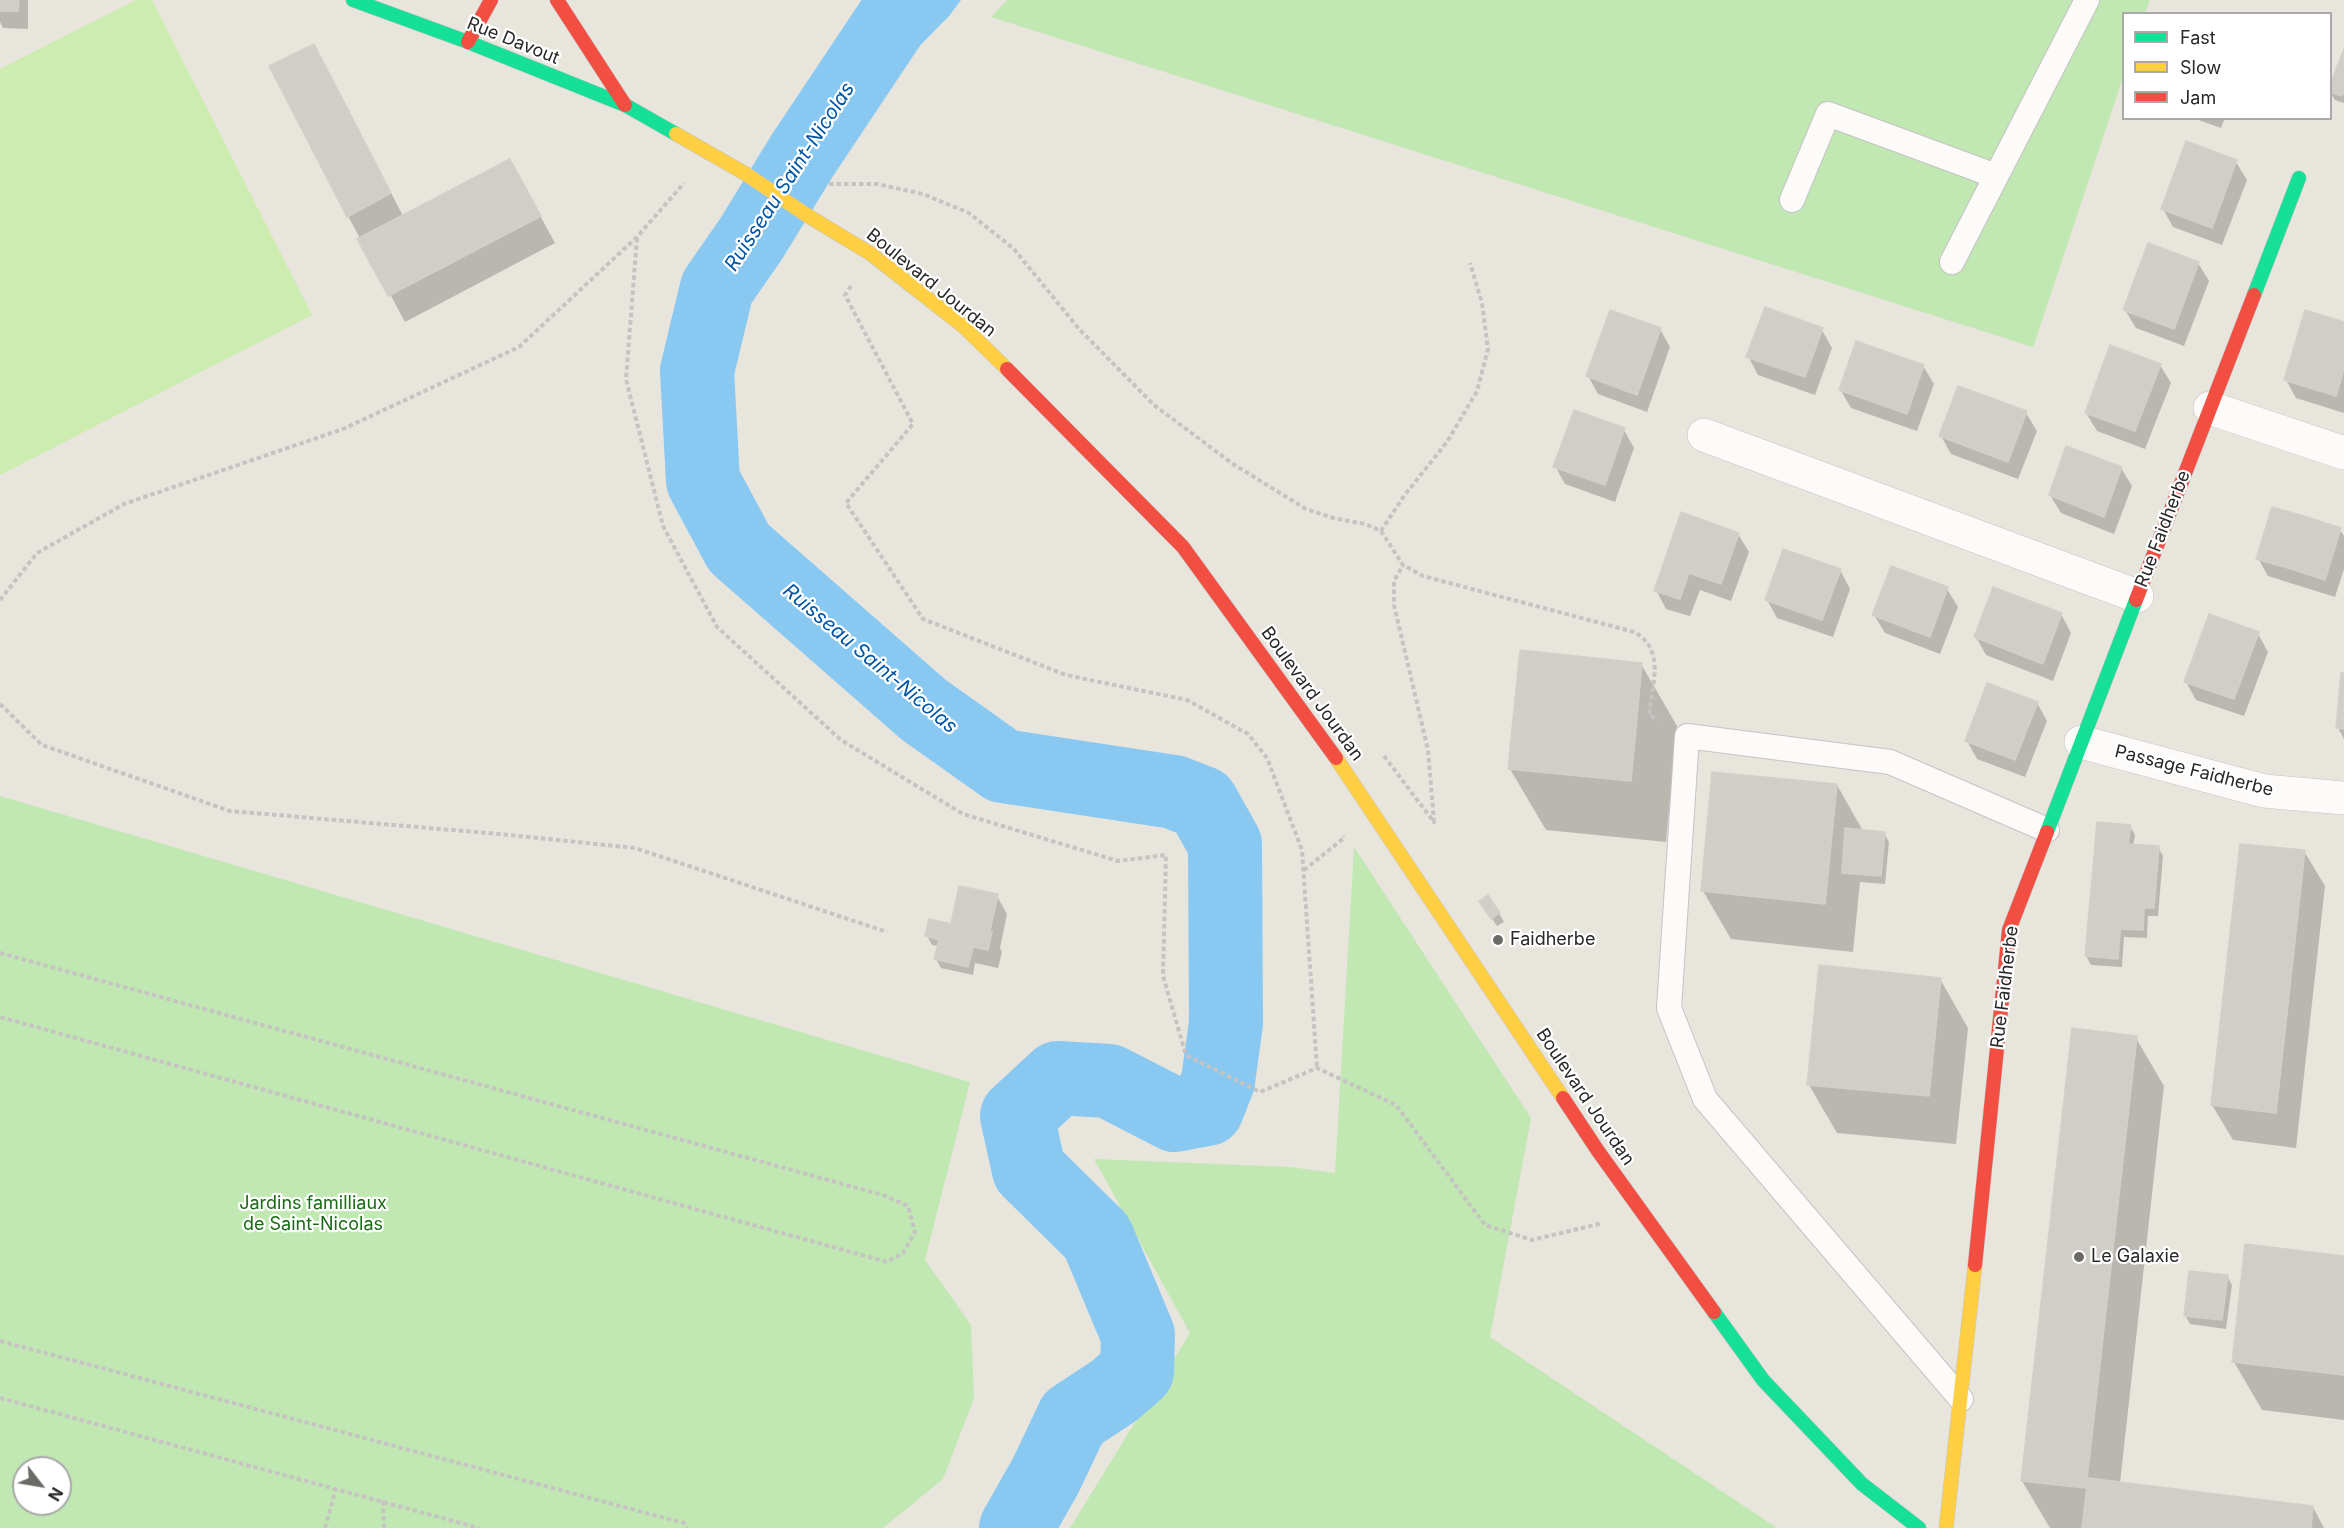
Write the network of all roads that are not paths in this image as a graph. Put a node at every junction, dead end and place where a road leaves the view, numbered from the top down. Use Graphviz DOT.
graph roads {
  1 [pos="353,0"];
  2 [pos="491,0"];
  3 [pos="558,0"];
  4 [pos="2087,0"];
  5 [pos="369,2"];
  6 [pos="468,42"];
  7 [pos="625,105"];
  8 [pos="1996,176"];
  9 [pos="2299,178"];
  10 [pos="1792,200"];
  11 [pos="1952,262"];
  12 [pos="2211,408"];
  13 [pos="1704,435"];
  14 [pos="2344,453"];
  15 [pos="2137,596"];
  16 [pos="2081,742"];
  17 [pos="2344,798"];
  18 [pos="2047,830"];
  19 [pos="1961,1399"];
  20 [pos="1918,1528"];
  21 [pos="1946,1528"];
  1 -- 5 [label="street, Rue Davout"];
  2 -- 6 [label="street"];
  3 -- 7 [label="street, Boulevard Jourdan"];
  4 -- 8 [label="lane"];
  5 -- 6 [label="street, Rue Davout"];
  6 -- 7 [label="street, Rue Davout"];
  7 -- 20 [label="street, Boulevard Jourdan"];
  8 -- 10 [label="lane"];
  8 -- 11 [label="lane"];
  9 -- 12 [label="street, Rue Faidherbe"];
  12 -- 14 [label="street"];
  12 -- 15 [label="street, Rue Faidherbe"];
  13 -- 15 [label="street"];
  15 -- 16 [label="street, Rue Faidherbe"];
  16 -- 17 [label="street, Passage Faidherbe"];
  16 -- 18 [label="street, Rue Faidherbe"];
  18 -- 19 [label="street, Rue Faidherbe"];
  18 -- 19 [label="lane"];
  19 -- 21 [label="street, Rue Faidherbe"];
}
